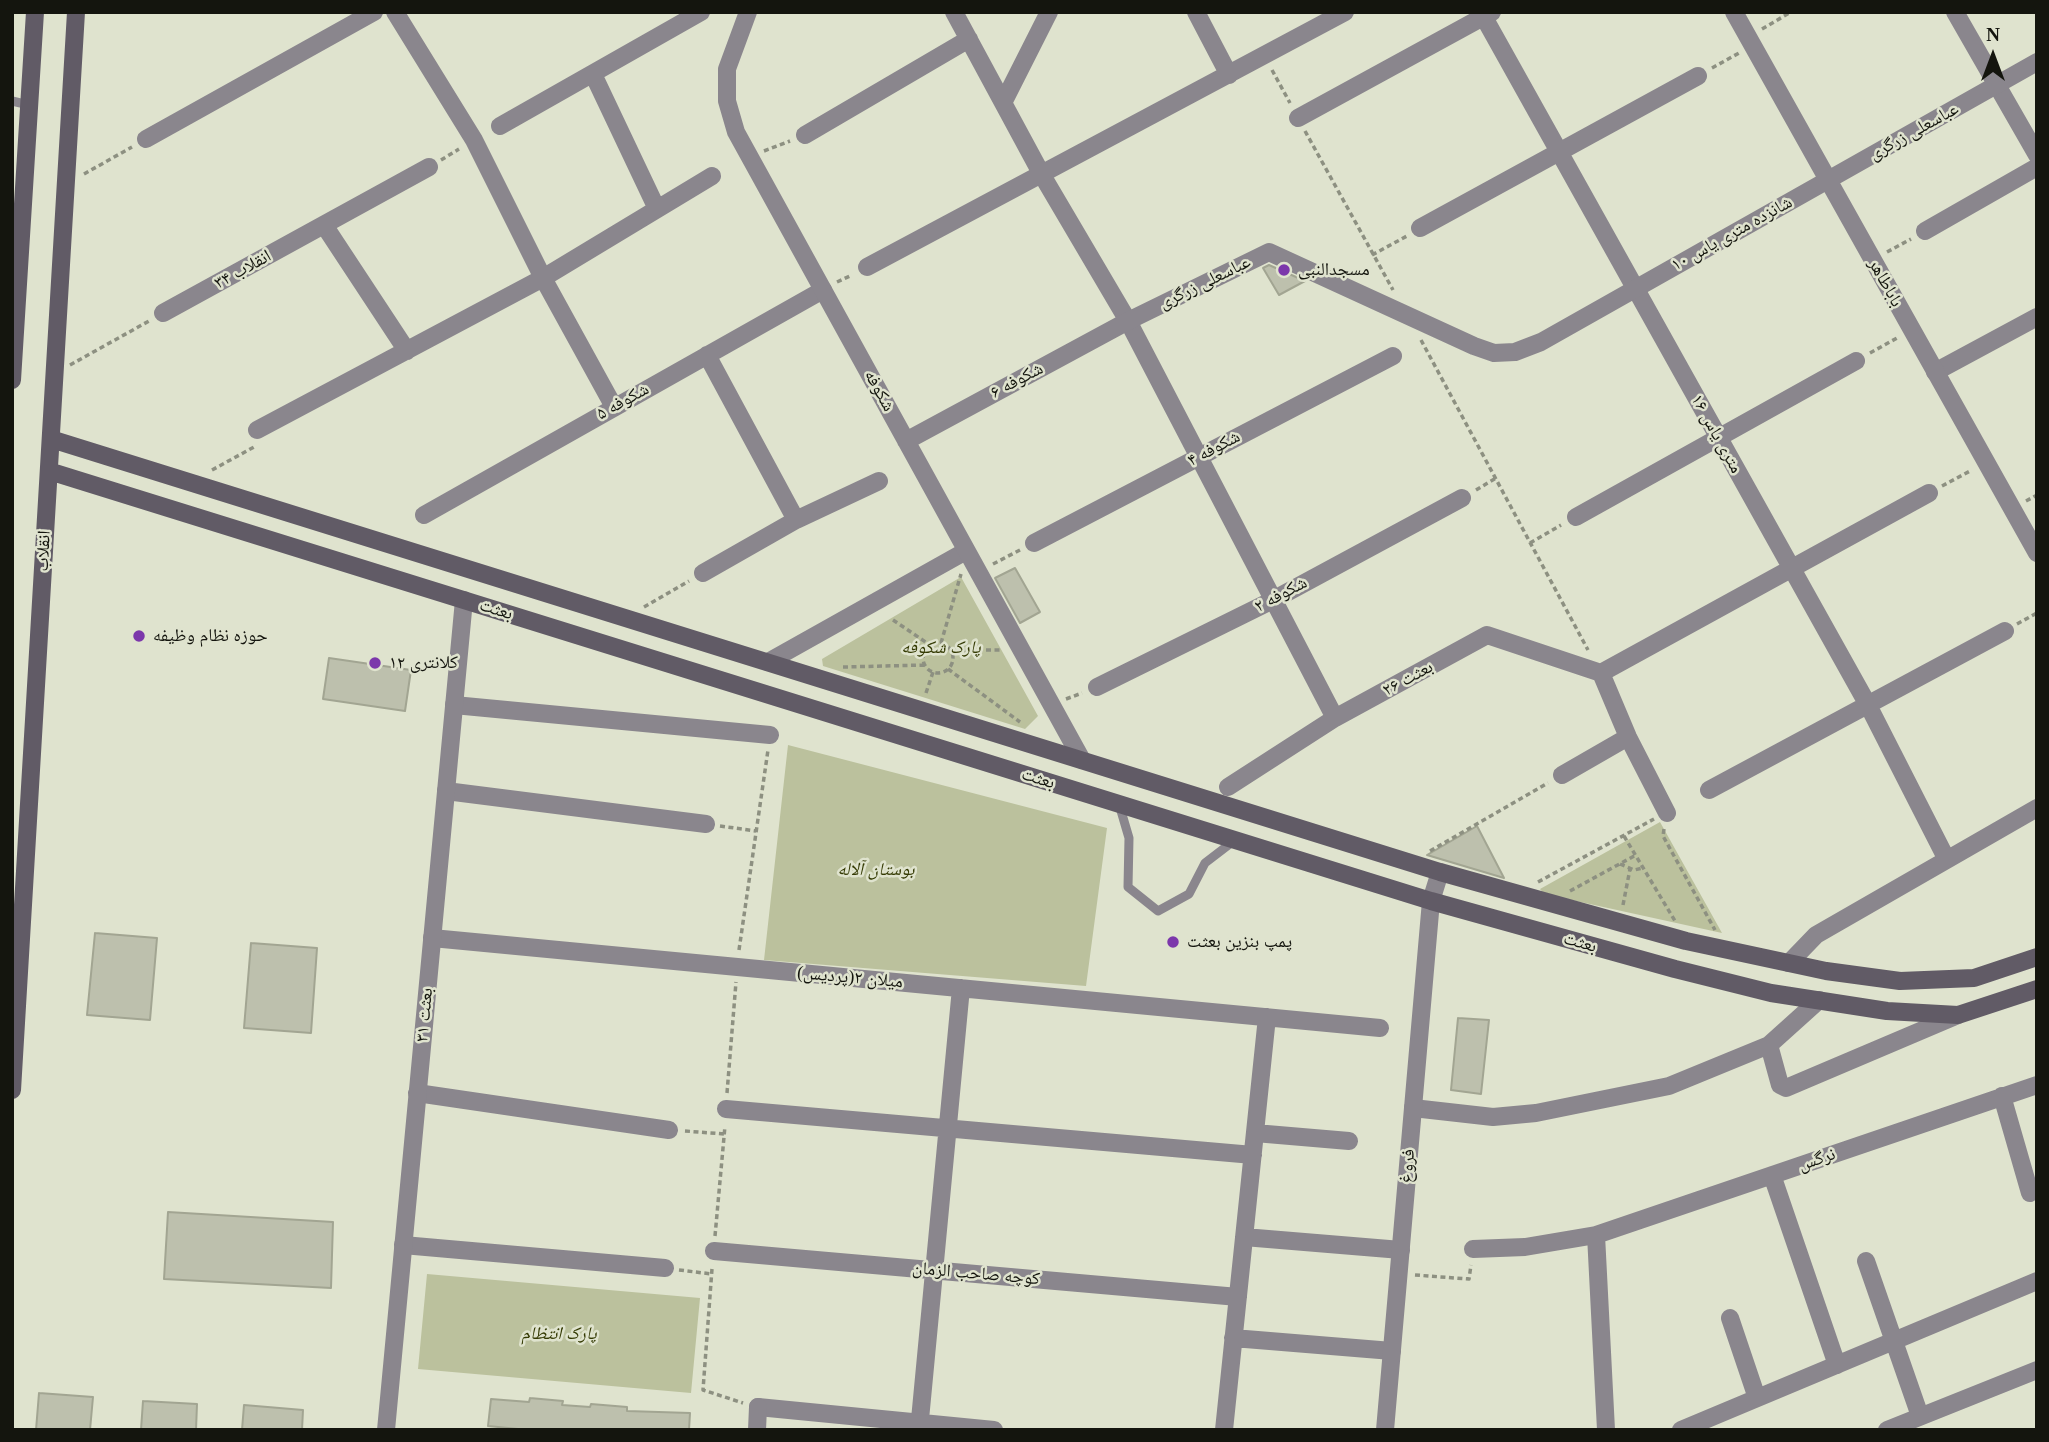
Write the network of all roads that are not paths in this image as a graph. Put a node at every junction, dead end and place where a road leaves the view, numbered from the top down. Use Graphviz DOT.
graph roads {
  1 [pos="35,12"];
  2 [pos="76,12"];
  3 [pos="374,12"];
  4 [pos="395,12"];
  5 [pos="701,12"];
  6 [pos="748,12"];
  7 [pos="954,12"];
  8 [pos="1049,12"];
  9 [pos="1196,12"];
  10 [pos="1345,12"];
  11 [pos="1734,12"];
  12 [pos="1955,12"];
  13 [pos="1485,14"];
  14 [pos="969,39"];
  15 [pos="2037,62"];
  16 [pos="593,74"];
  17 [pos="1229,75"];
  18 [pos="1698,76"];
  19 [pos="1997,85"];
  20 [pos="21,103"];
  21 [pos="1003,103"];
  22 [pos="1298,118"];
  23 [pos="500,126"];
  24 [pos="805,135"];
  25 [pos="146,139"];
  26 [pos="1559,152"];
  27 [pos="2037,155"];
  28 [pos="2037,166"];
  29 [pos="429,167"];
  30 [pos="1042,175"];
  31 [pos="712,176"];
  32 [pos="1828,180"];
  33 [pos="657,209"];
  34 [pos="324,225"];
  35 [pos="1420,228"];
  36 [pos="1924,231"];
  37 [pos="867,267"];
  38 [pos="543,278"];
  39 [pos="1635,289"];
  40 [pos="823,290"];
  41 [pos="163,313"];
  42 [pos="2037,317"];
  43 [pos="1128,321"];
  44 [pos="1474,346"];
  45 [pos="407,351"];
  46 [pos="707,355"];
  47 [pos="1393,356"];
  48 [pos="1856,361"];
  49 [pos="1935,372"];
  50 [pos="12,380"];
  51 [pos="614,407"];
  52 [pos="257,430"];
  53 [pos="1718,438"];
  54 [pos="51,439"];
  55 [pos="906,441"];
  56 [pos="1200,456"];
  57 [pos="49,471"];
  58 [pos="879,481"];
  59 [pos="1929,493"];
  60 [pos="1462,498"];
  61 [pos="424,515"];
  62 [pos="1576,517"];
  63 [pos="796,520"];
  64 [pos="1034,543"];
  65 [pos="2037,553"];
  66 [pos="973,562"];
  67 [pos="1792,568"];
  68 [pos="476,572"];
  69 [pos="703,573"];
  70 [pos="464,600"];
  71 [pos="1273,600"];
  72 [pos="2005,631"];
  73 [pos="768,662"];
  74 [pos="1601,673"];
  75 [pos="1097,687"];
  76 [pos="454,705"];
  77 [pos="1868,705"];
  78 [pos="1335,718"];
  79 [pos="771,735"];
  80 [pos="1628,737"];
  81 [pos="1082,760"];
  82 [pos="1562,775"];
  83 [pos="1228,787"];
  84 [pos="1709,790"];
  85 [pos="446,791"];
  86 [pos="1119,804"];
  87 [pos="2037,808"];
  88 [pos="1667,813"];
  89 [pos="706,824"];
  90 [pos="1235,840"];
  91 [pos="1946,858"];
  92 [pos="1440,872"];
  93 [pos="1432,901"];
  94 [pos="432,938"];
  95 [pos="2037,957"];
  96 [pos="1789,963"];
  97 [pos="961,988"];
  98 [pos="2037,989"];
  99 [pos="1819,1000"];
  100 [pos="1958,1015"];
  101 [pos="1267,1017"];
  102 [pos="1380,1028"];
  103 [pos="1769,1045"];
  104 [pos="2037,1084"];
  105 [pos="12,1090"];
  106 [pos="417,1093"];
  107 [pos="2002,1096"];
  108 [pos="726,1108"];
  109 [pos="1413,1108"];
  110 [pos="947,1128"];
  111 [pos="669,1129"];
  112 [pos="1255,1133"];
  113 [pos="1349,1141"];
  114 [pos="1253,1156"];
  115 [pos="1773,1175"];
  116 [pos="2030,1193"];
  117 [pos="1596,1235"];
  118 [pos="1244,1237"];
  119 [pos="403,1245"];
  120 [pos="1473,1249"];
  121 [pos="1401,1250"];
  122 [pos="714,1251"];
  123 [pos="1866,1261"];
  124 [pos="665,1268"];
  125 [pos="934,1271"];
  126 [pos="2037,1280"];
  127 [pos="1238,1297"];
  128 [pos="1730,1318"];
  129 [pos="1233,1338"];
  130 [pos="1895,1340"];
  131 [pos="1392,1351"];
  132 [pos="1837,1365"];
  133 [pos="2037,1370"];
  134 [pos="1758,1398"];
  135 [pos="1920,1416"];
  136 [pos="919,1426"];
  137 [pos="386,1430"];
  138 [pos="757,1430"];
  139 [pos="994,1430"];
  140 [pos="1224,1430"];
  141 [pos="1385,1430"];
  142 [pos="1606,1430"];
  143 [pos="1681,1430"];
  144 [pos="1887,1430"];
  1 -- 20 [label="main road"];
  2 -- 54 [label="main road, انقلاب"];
  3 -- 25 [label="street"];
  4 -- 38 [label="street"];
  5 -- 16 [label="street"];
  6 -- 40 [label="street, شکوفه"];
  7 -- 14 [label="street"];
  8 -- 21 [label="street"];
  9 -- 17 [label="street"];
  10 -- 17 [label="street"];
  11 -- 32 [label="street, باباطاهر"];
  12 -- 19 [label="street"];
  13 -- 22 [label="street"];
  13 -- 26 [label="street, ۱۶ متری یاس"];
  14 -- 21 [label="street"];
  14 -- 24 [label="street"];
  15 -- 19 [label="street, عباسعلی زرگری"];
  16 -- 23 [label="street"];
  16 -- 33 [label="street"];
  17 -- 30 [label="street"];
  18 -- 26 [label="street"];
  19 -- 27 [label="street"];
  19 -- 32 [label="street, عباسعلی زرگری"];
  20 -- 50 [label="main road"];
  21 -- 30 [label="street"];
  26 -- 35 [label="street"];
  26 -- 39 [label="street, ۱۶ متری یاس"];
  28 -- 36 [label="street"];
  29 -- 34 [label="street, انقلاب ۳۴"];
  30 -- 37 [label="street"];
  30 -- 43 [label="street"];
  31 -- 33 [label="street"];
  32 -- 39 [label="street, شانزده متری یاس ۱۰"];
  32 -- 49 [label="street, باباطاهر"];
  33 -- 38 [label="street"];
  34 -- 41 [label="street, انقلاب ۳۴"];
  34 -- 45 [label="street"];
  38 -- 45 [label="street"];
  38 -- 51 [label="street"];
  39 -- 44 [label="street, شانزده متری یاس ۱۰"];
  39 -- 53 [label="street, ۱۶ متری یاس"];
  40 -- 46 [label="street, شکوفه ۵"];
  40 -- 55 [label="street, شکوفه"];
  42 -- 49 [label="street"];
  43 -- 44 [label="street, عباسعلی زرگری"];
  43 -- 55 [label="street, شکوفه ۶"];
  43 -- 56 [label="street"];
  45 -- 52 [label="street"];
  46 -- 51 [label="street, شکوفه ۵"];
  46 -- 63 [label="street"];
  47 -- 56 [label="street, شکوفه ۴"];
  48 -- 53 [label="street"];
  49 -- 65 [label="street, باباطاهر"];
  51 -- 61 [label="street, شکوفه ۵"];
  53 -- 62 [label="street"];
  53 -- 67 [label="street, ۱۶ متری یاس"];
  54 -- 57 [label="main road, انقلاب"];
  54 -- 68 [label="main road, بعثت"];
  55 -- 66 [label="street, شکوفه"];
  56 -- 64 [label="street, شکوفه ۴"];
  56 -- 71 [label="street"];
  57 -- 70 [label="main road, بعثت"];
  57 -- 105 [label="main road, انقلاب"];
  58 -- 63 [label="street"];
  59 -- 67 [label="street"];
  60 -- 71 [label="street, شکوفه ۲"];
  63 -- 69 [label="street"];
  66 -- 73 [label="street"];
  66 -- 81 [label="street, شکوفه"];
  67 -- 74 [label="street"];
  67 -- 77 [label="street, ۱۶ متری یاس"];
  68 -- 70 [label="main road"];
  68 -- 73 [label="main road, بعثت"];
  70 -- 76 [label="street, بعثت ۳۱"];
  70 -- 86 [label="main road, بعثت"];
  71 -- 75 [label="street, شکوفه ۲"];
  71 -- 78 [label="street"];
  72 -- 77 [label="street"];
  73 -- 81 [label="main road, بعثت"];
  74 -- 78 [label="street, بعثت ۲۶"];
  74 -- 80 [label="street"];
  76 -- 79 [label="street"];
  76 -- 85 [label="street, بعثت ۳۱"];
  77 -- 84 [label="street"];
  77 -- 91 [label="street, ۱۶ متری یاس"];
  78 -- 83 [label="street, بعثت ۲۶"];
  80 -- 82 [label="street"];
  80 -- 88 [label="street"];
  81 -- 92 [label="main road, بعثت"];
  85 -- 89 [label="street"];
  85 -- 94 [label="street, بعثت ۳۱"];
  86 -- 90 [label="main road, بعثت"];
  86 -- 90 [label="lane"];
  87 -- 91 [label="street"];
  90 -- 93 [label="main road, بعثت"];
  91 -- 96 [label="street"];
  92 -- 93 [label="street, فروغ"];
  92 -- 96 [label="main road, بعثت"];
  93 -- 99 [label="main road, بعثت"];
  93 -- 109 [label="street, فروغ"];
  94 -- 97 [label="street, میلان ۲(پردیس)"];
  94 -- 106 [label="street, بعثت ۳۱"];
  95 -- 96 [label="main road, بعثت"];
  97 -- 101 [label="street, میلان ۲(پردیس)"];
  97 -- 110 [label="street"];
  98 -- 100 [label="main road, بعثت"];
  99 -- 100 [label="main road, بعثت"];
  99 -- 103 [label="street"];
  100 -- 103 [label="street"];
  101 -- 102 [label="street, میلان ۲(پردیس)"];
  101 -- 112 [label="street"];
  103 -- 109 [label="street"];
  104 -- 107 [label="street, نرگس"];
  106 -- 111 [label="street"];
  106 -- 119 [label="street, بعثت ۳۱"];
  107 -- 115 [label="street, نرگس"];
  107 -- 116 [label="street"];
  108 -- 110 [label="street"];
  109 -- 121 [label="street, فروغ"];
  110 -- 114 [label="street"];
  110 -- 125 [label="street"];
  112 -- 113 [label="street"];
  112 -- 114 [label="street"];
  114 -- 118 [label="street"];
  115 -- 117 [label="street, نرگس"];
  115 -- 132 [label="street"];
  117 -- 120 [label="street, نرگس"];
  117 -- 142 [label="street"];
  118 -- 121 [label="street"];
  118 -- 127 [label="street"];
  119 -- 124 [label="street"];
  119 -- 137 [label="street, بعثت ۳۱"];
  121 -- 131 [label="street, فروغ"];
  122 -- 125 [label="street, کوچه صاحب الزمان"];
  123 -- 130 [label="street"];
  125 -- 127 [label="street, کوچه صاحب الزمان"];
  125 -- 136 [label="street"];
  126 -- 130 [label="street"];
  127 -- 129 [label="street"];
  128 -- 134 [label="street"];
  129 -- 131 [label="street"];
  129 -- 140 [label="street"];
  130 -- 132 [label="street"];
  130 -- 135 [label="street"];
  131 -- 141 [label="street, فروغ"];
  132 -- 134 [label="street"];
  133 -- 135 [label="street"];
  134 -- 143 [label="street"];
  135 -- 144 [label="street"];
  136 -- 138 [label="street"];
  136 -- 139 [label="street"];
}
